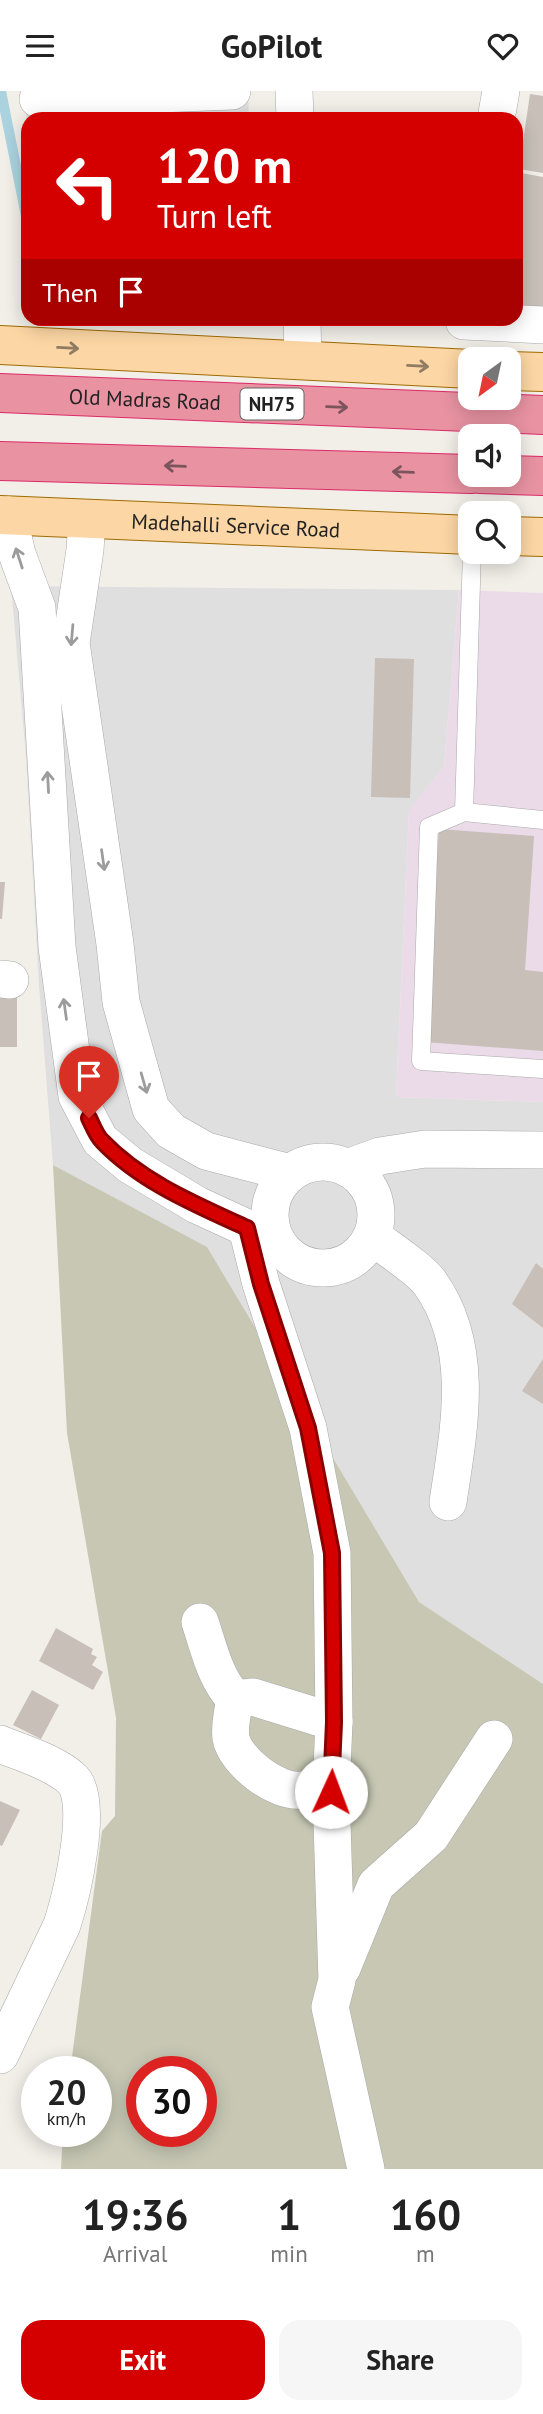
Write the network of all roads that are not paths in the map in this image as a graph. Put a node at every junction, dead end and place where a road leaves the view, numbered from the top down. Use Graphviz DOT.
graph roads {
  1 [pos="232,91"];
  2 [pos="294,91"];
  3 [pos="501,91"];
  4 [pos="38,99"];
  5 [pos="295,112"];
  6 [pos="497,112"];
  7 [pos="523,323"];
  8 [pos="543,324"];
  9 [pos="302,326"];
  10 [pos="464,326"];
  11 [pos="0,345"];
  12 [pos="463,347"];
  13 [pos="303,360"];
  14 [pos="458,369"];
  15 [pos="522,371"];
  16 [pos="543,372"];
  17 [pos="0,393"];
  18 [pos="543,415"];
  19 [pos="0,461"];
  20 [pos="458,474"];
  21 [pos="521,475"];
  22 [pos="543,476"];
  23 [pos="4,515"];
  24 [pos="86,519"];
  25 [pos="458,534"];
  26 [pos="521,536"];
  27 [pos="543,537"];
  28 [pos="472,564"];
  29 [pos="464,813"];
  30 [pos="543,820"];
  31 [pos="543,1069"];
  32 [pos="543,1150"];
  33 [pos="347,1168"];
  34 [pos="289,1173"];
  35 [pos="260,1232"];
  36 [pos="372,1236"];
  37 [pos="448,1502"];
  38 [pos="200,1622"];
  39 [pos="235,1699"];
  40 [pos="334,1722"];
  41 [pos="494,1739"];
  42 [pos="0,1744"];
  43 [pos="331,1777"];
  44 [pos="337,1980"];
  45 [pos="0,2055"];
  46 [pos="366,2169"];
  1 -- 4 [label="street"];
  2 -- 5 [label="street"];
  3 -- 6 [label="street"];
  7 -- 8 [label="street"];
  9 -- 13 [label="street"];
  10 -- 12 [label="street"];
  11 -- 13 [label="main road, one-way"];
  13 -- 14 [label="main road, one-way"];
  15 -- 16 [label="main road"];
  17 -- 18 [label="highway, Old Madras Road / NH75, one-way"];
  20 -- 19 [label="highway, one-way"];
  21 -- 22 [label="highway"];
  23 -- 24 [label="main road, Madehalli Service Road"];
  35 -- 23 [label="street, one-way"];
  24 -- 25 [label="main road, Madehalli Service Road"];
  24 -- 34 [label="street, one-way"];
  26 -- 27 [label="main road"];
  28 -- 29 [label="lane"];
  29 -- 30 [label="lane"];
  29 -- 31 [label="lane"];
  32 -- 33 [label="street"];
  33 -- 34 [label="street"];
  33 -- 36 [label="street"];
  34 -- 35 [label="street"];
  35 -- 36 [label="street"];
  35 -- 40 [label="street"];
  36 -- 37 [label="street"];
  38 -- 39 [label="street"];
  39 -- 40 [label="street"];
  39 -- 43 [label="street"];
  40 -- 43 [label="street"];
  41 -- 44 [label="street"];
  42 -- 45 [label="street"];
  43 -- 44 [label="street"];
  44 -- 46 [label="street"];
}
